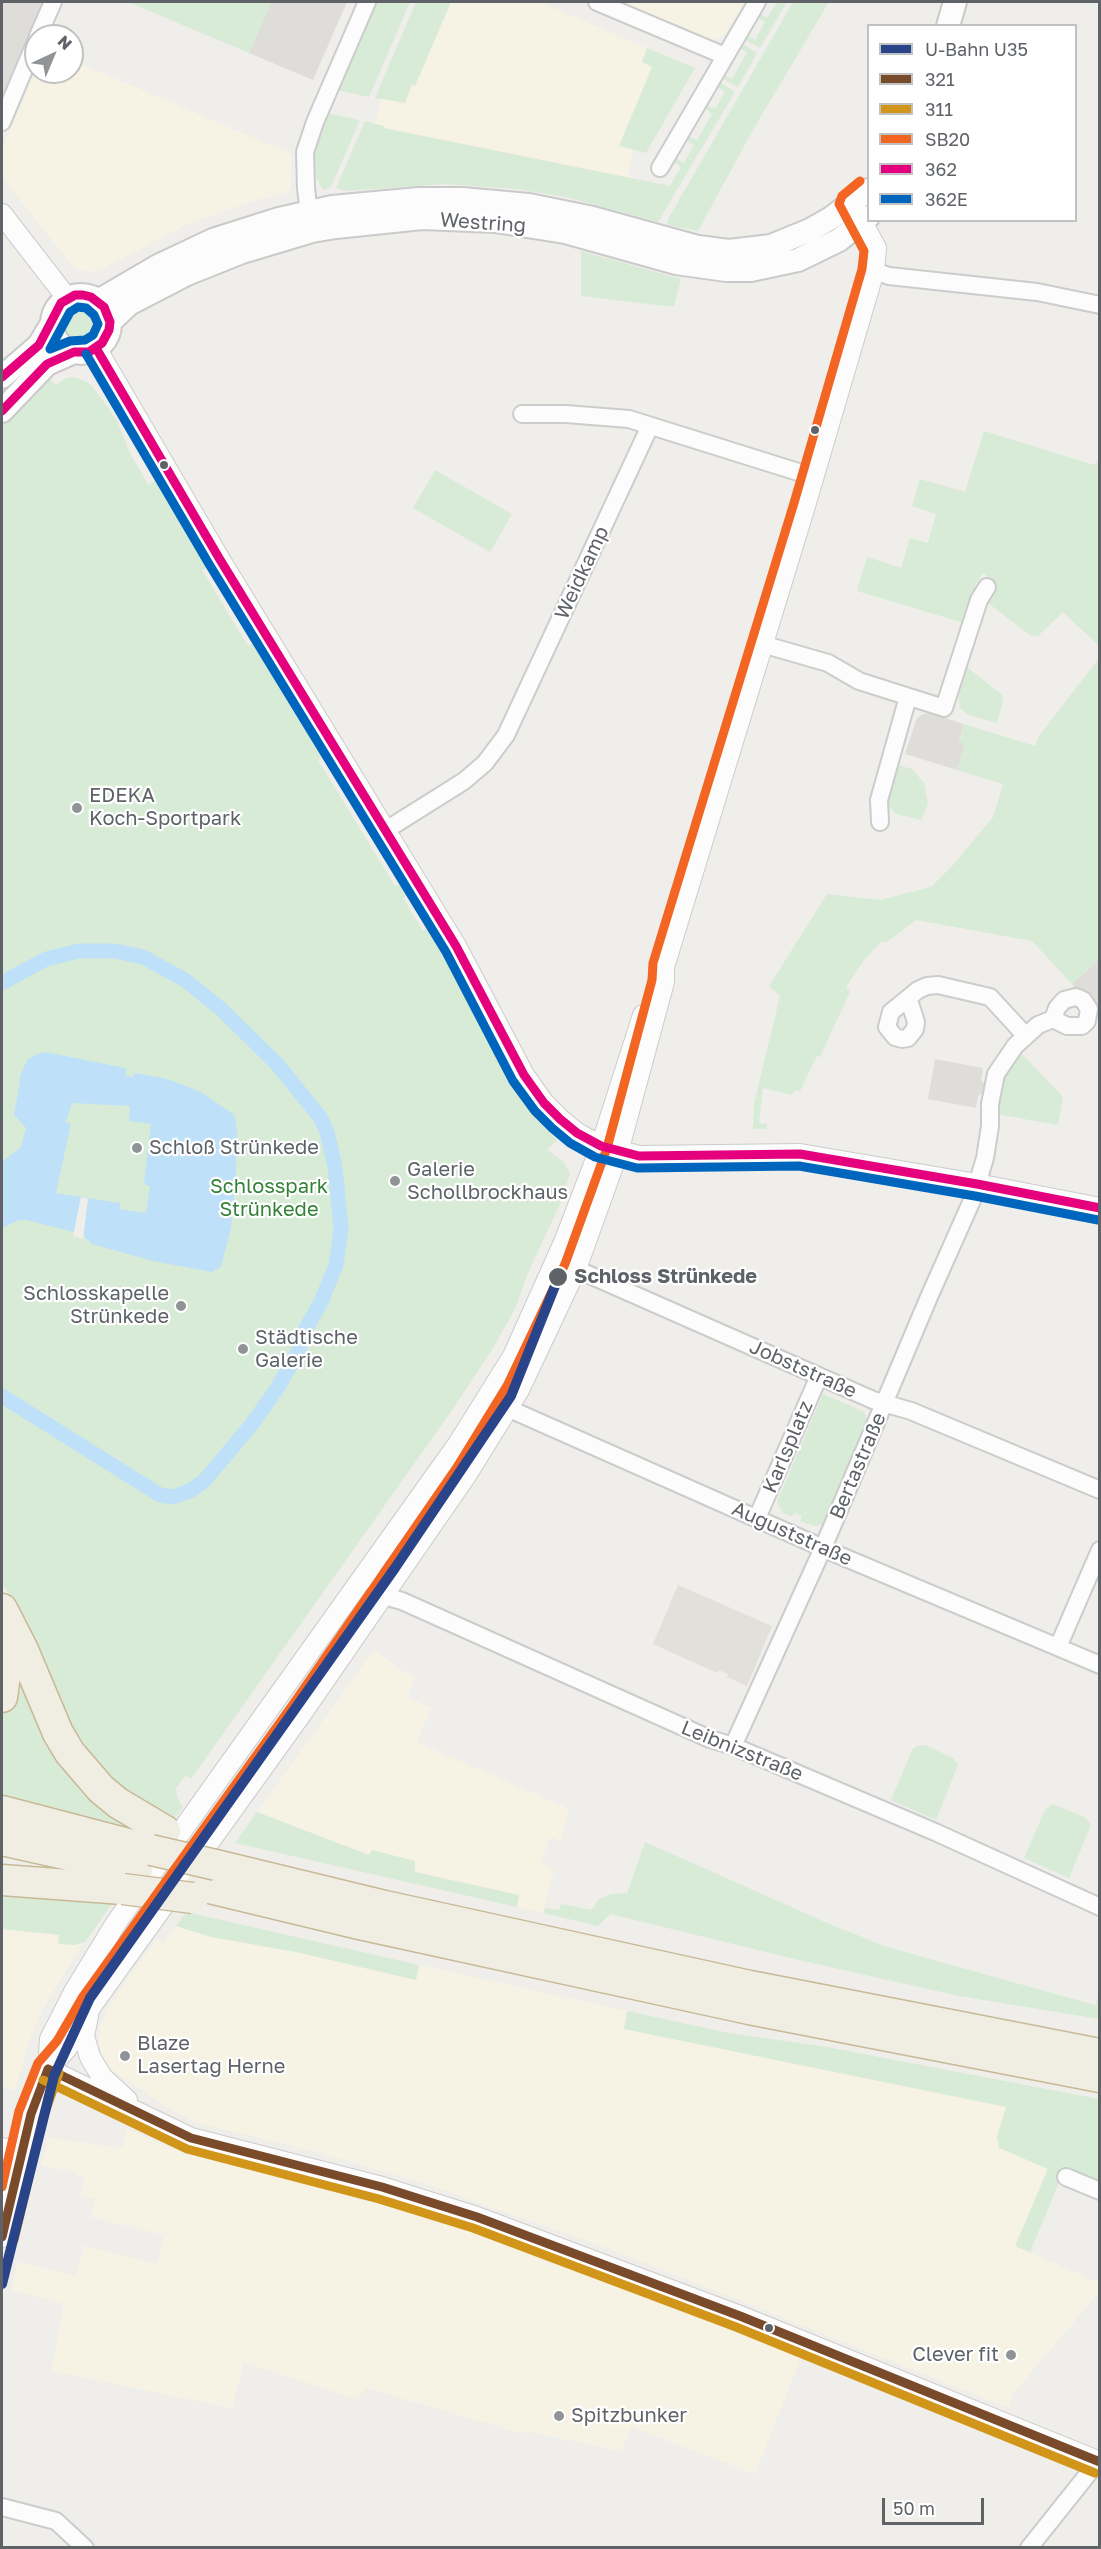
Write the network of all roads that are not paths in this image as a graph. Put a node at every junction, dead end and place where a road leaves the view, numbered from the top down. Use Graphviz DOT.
graph roads {
  1 [pos="53,2"];
  2 [pos="367,2"];
  3 [pos="597,2"];
  4 [pos="757,2"];
  5 [pos="955,2"];
  6 [pos="43,24"];
  7 [pos="949,24"];
  8 [pos="725,56"];
  9 [pos="24,70"];
  10 [pos="2,122"];
  11 [pos="660,168"];
  12 [pos="863,208"];
  13 [pos="2,214"];
  14 [pos="310,221"];
  15 [pos="868,222"];
  16 [pos="874,271"];
  17 [pos="67,298"];
  18 [pos="98,301"];
  19 [pos="1100,305"];
  20 [pos="110,322"];
  21 [pos="51,325"];
  22 [pos="85,350"];
  23 [pos="2,377"];
  24 [pos="2,411"];
  25 [pos="522,414"];
  26 [pos="650,426"];
  27 [pos="814,477"];
  28 [pos="987,587"];
  29 [pos="762,644"];
  30 [pos="908,697"];
  31 [pos="880,822"];
  32 [pos="386,830"];
  33 [pos="909,1000"];
  34 [pos="1053,1019"];
  35 [pos="1025,1035"];
  36 [pos="609,1149"];
  37 [pos="977,1184"];
  38 [pos="1100,1208"];
  39 [pos="576,1269"];
  40 [pos="819,1376"];
  41 [pos="487,1399"];
  42 [pos="885,1404"];
  43 [pos="508,1409"];
  44 [pos="1100,1490"];
  45 [pos="757,1518"];
  46 [pos="823,1548"];
  47 [pos="1100,1550"];
  48 [pos="369,1569"];
  49 [pos="384,1596"];
  50 [pos="2,1609"];
  51 [pos="2,1630"];
  52 [pos="1058,1647"];
  53 [pos="1100,1665"];
  54 [pos="2,1697"];
  55 [pos="733,1746"];
  56 [pos="239,1751"];
  57 [pos="254,1780"];
  58 [pos="2,1811"];
  59 [pos="2,1840"];
  60 [pos="144,1860"];
  61 [pos="208,1876"];
  62 [pos="2,1880"];
  63 [pos="1100,1907"];
  64 [pos="96,1956"];
  65 [pos="112,1976"];
  66 [pos="92,2005"];
  67 [pos="1100,2054"];
  68 [pos="48,2069"];
  69 [pos="1100,2077"];
  70 [pos="137,2113"];
  71 [pos="2,2148"];
  72 [pos="21,2152"];
  73 [pos="1066,2177"];
  74 [pos="1100,2191"];
  75 [pos="2,2237"];
  76 [pos="1099,2461"];
  77 [pos="2,2507"];
  78 [pos="85,2547"];
  79 [pos="1029,2547"];
  1 -- 6 [label="street"];
  2 -- 14 [label="street"];
  3 -- 8 [label="street"];
  4 -- 8 [label="street"];
  5 -- 7 [label="main road"];
  8 -- 11 [label="street"];
  9 -- 10 [label="street"];
  12 -- 14 [label="main road, Westring"];
  13 -- 17 [label="street"];
  14 -- 18 [label="main road, Westring"];
  14 -- 20 [label="main road, Westring"];
  15 -- 16 [label="street"];
  16 -- 19 [label="street"];
  16 -- 27 [label="street"];
  17 -- 18 [label="main road"];
  17 -- 21 [label="main road"];
  18 -- 20 [label="main road"];
  20 -- 22 [label="main road"];
  21 -- 22 [label="main road"];
  21 -- 23 [label="main road"];
  22 -- 24 [label="main road"];
  22 -- 32 [label="street"];
  25 -- 26 [label="street"];
  26 -- 27 [label="street"];
  26 -- 32 [label="street, Weidkamp"];
  27 -- 29 [label="street"];
  28 -- 30 [label="street"];
  29 -- 30 [label="street"];
  29 -- 36 [label="street"];
  30 -- 31 [label="street"];
  32 -- 36 [label="street"];
  33 -- 35 [label="street"];
  34 -- 35 [label="street, Bertastraße"];
  35 -- 37 [label="street, Bertastraße"];
  36 -- 37 [label="street"];
  36 -- 39 [label="street"];
  36 -- 41 [label="street"];
  37 -- 38 [label="street"];
  37 -- 42 [label="street, Bertastraße"];
  39 -- 40 [label="street, Jobststraße"];
  39 -- 43 [label="street"];
  40 -- 42 [label="street, Jobststraße"];
  40 -- 45 [label="street, Karlsplatz"];
  41 -- 43 [label="street, Auguststraße"];
  41 -- 48 [label="street"];
  42 -- 44 [label="street, Jobststraße"];
  42 -- 46 [label="street, Bertastraße"];
  43 -- 45 [label="street, Auguststraße"];
  43 -- 49 [label="street"];
  45 -- 46 [label="street, Auguststraße"];
  46 -- 52 [label="street, Auguststraße"];
  46 -- 55 [label="street, Bertastraße"];
  47 -- 52 [label="street"];
  48 -- 49 [label="street"];
  48 -- 56 [label="street"];
  49 -- 55 [label="street, Leibnizstraße"];
  49 -- 57 [label="street"];
  50 -- 60 [label="highway"];
  51 -- 54 [label="highway"];
  52 -- 53 [label="street, Auguststraße"];
  55 -- 63 [label="street, Leibnizstraße"];
  56 -- 57 [label="street"];
  56 -- 64 [label="street"];
  57 -- 65 [label="street"];
  58 -- 60 [label="highway"];
  59 -- 60 [label="highway"];
  60 -- 61 [label="highway"];
  60 -- 61 [label="highway"];
  60 -- 62 [label="highway"];
  61 -- 67 [label="highway"];
  61 -- 69 [label="highway"];
  64 -- 65 [label="street"];
  64 -- 68 [label="street"];
  65 -- 66 [label="street"];
  66 -- 68 [label="street"];
  66 -- 70 [label="street"];
  68 -- 70 [label="street"];
  68 -- 72 [label="street"];
  70 -- 76 [label="street"];
  71 -- 72 [label="street"];
  72 -- 75 [label="street"];
  73 -- 74 [label="street"];
  76 -- 79 [label="street"];
  77 -- 78 [label="street"];
}
